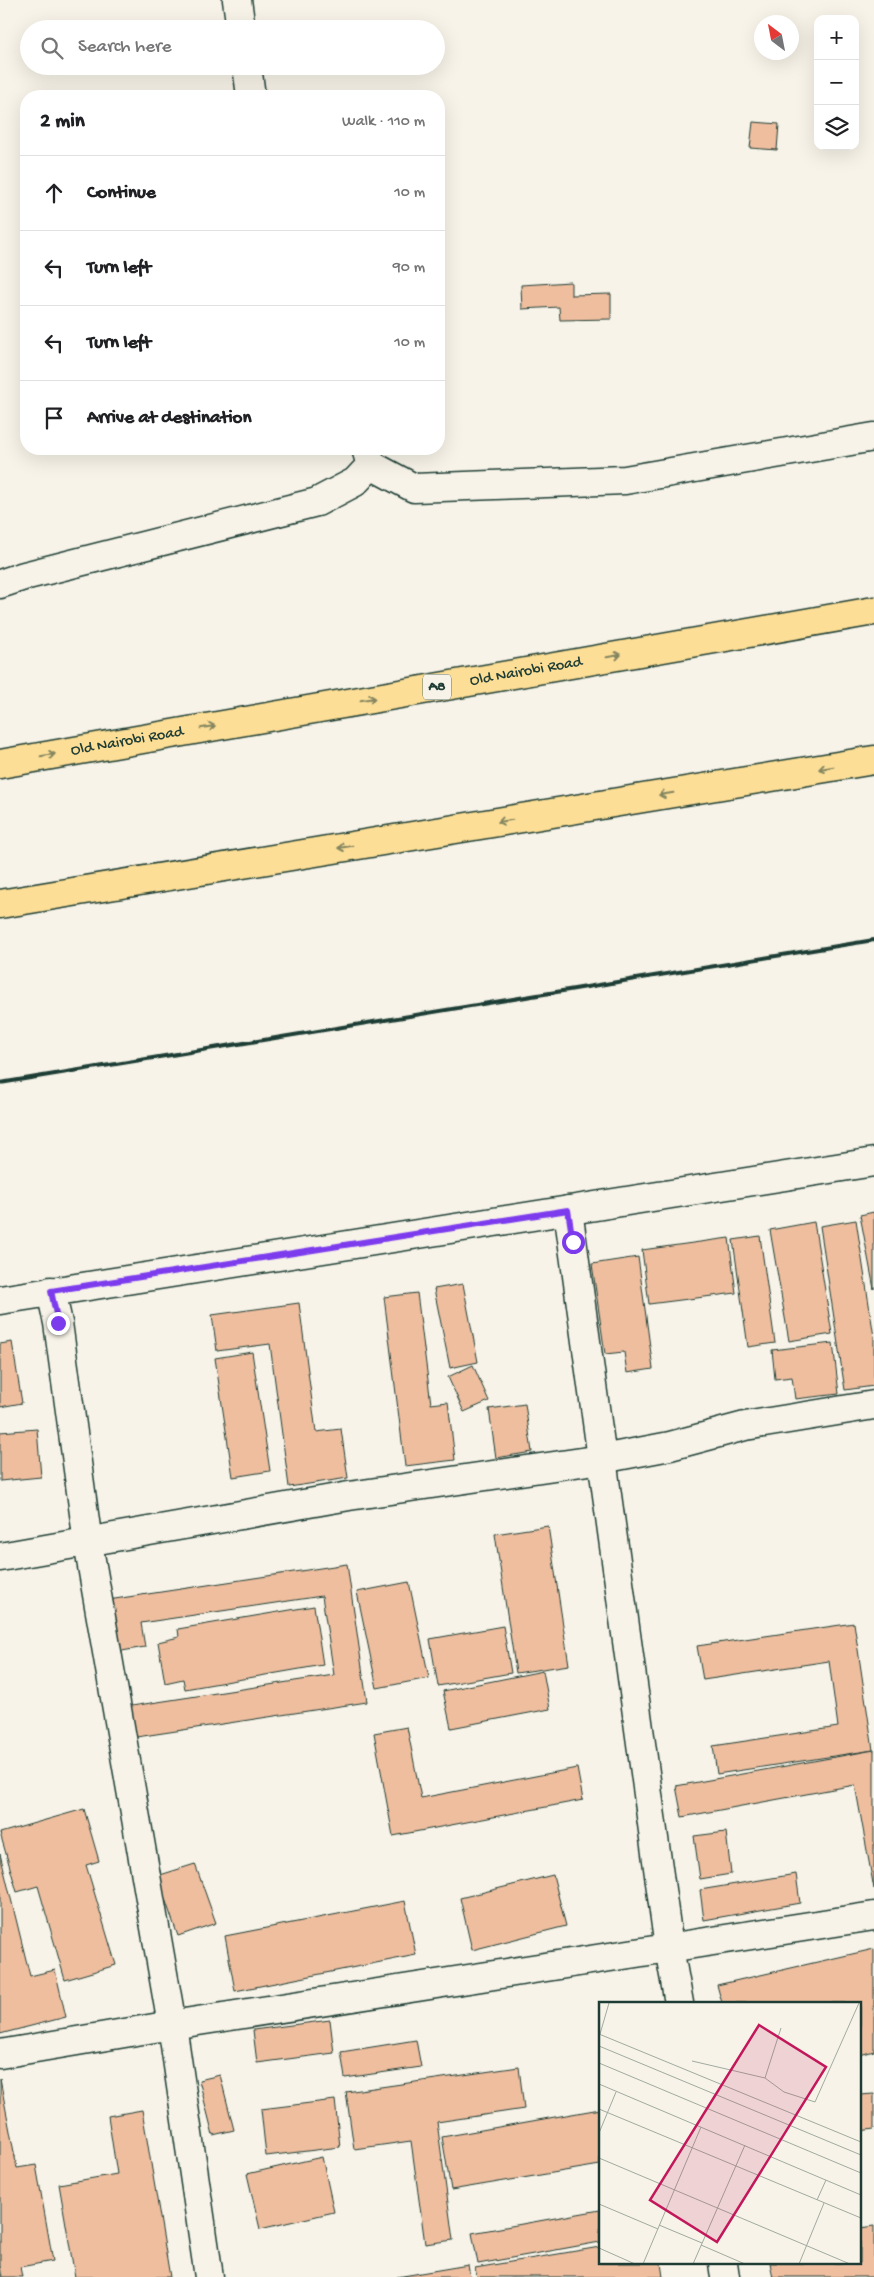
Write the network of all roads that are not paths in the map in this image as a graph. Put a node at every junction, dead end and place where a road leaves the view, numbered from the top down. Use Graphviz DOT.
graph roads {
  1 [pos="237,0"];
  2 [pos="240,20"];
  3 [pos="248,75"];
  4 [pos="250,90"];
  5 [pos="874,437"];
  6 [pos="368,457"];
  7 [pos="0,584"];
  8 [pos="874,611"];
  9 [pos="874,760"];
  10 [pos="0,764"];
  11 [pos="0,904"];
  12 [pos="874,1162"];
  13 [pos="568,1210"];
  14 [pos="51,1291"];
  15 [pos="0,1300"];
  16 [pos="874,1404"];
  17 [pos="602,1459"];
  18 [pos="88,1543"];
  19 [pos="0,1557"];
  20 [pos="874,1916"];
  21 [pos="669,1948"];
  22 [pos="679,2002"];
  23 [pos="172,2024"];
  24 [pos="0,2054"];
  25 [pos="722,2264"];
  26 [pos="209,2277"];
  27 [pos="725,2277"];
  1 -- 2 [label="street"];
  3 -- 4 [label="street"];
  5 -- 6 [label="street"];
  6 -- 7 [label="street"];
  10 -- 8 [label="highway, Old Nairobi Road / A8, one-way"];
  9 -- 11 [label="highway, one-way"];
  12 -- 13 [label="street"];
  13 -- 14 [label="street"];
  13 -- 17 [label="street"];
  14 -- 15 [label="street"];
  14 -- 18 [label="street"];
  16 -- 17 [label="street"];
  17 -- 18 [label="street"];
  17 -- 21 [label="street"];
  18 -- 19 [label="street"];
  18 -- 23 [label="street"];
  20 -- 21 [label="street"];
  21 -- 22 [label="street"];
  21 -- 23 [label="street"];
  23 -- 24 [label="street"];
  23 -- 26 [label="street"];
  25 -- 27 [label="street"];
}
